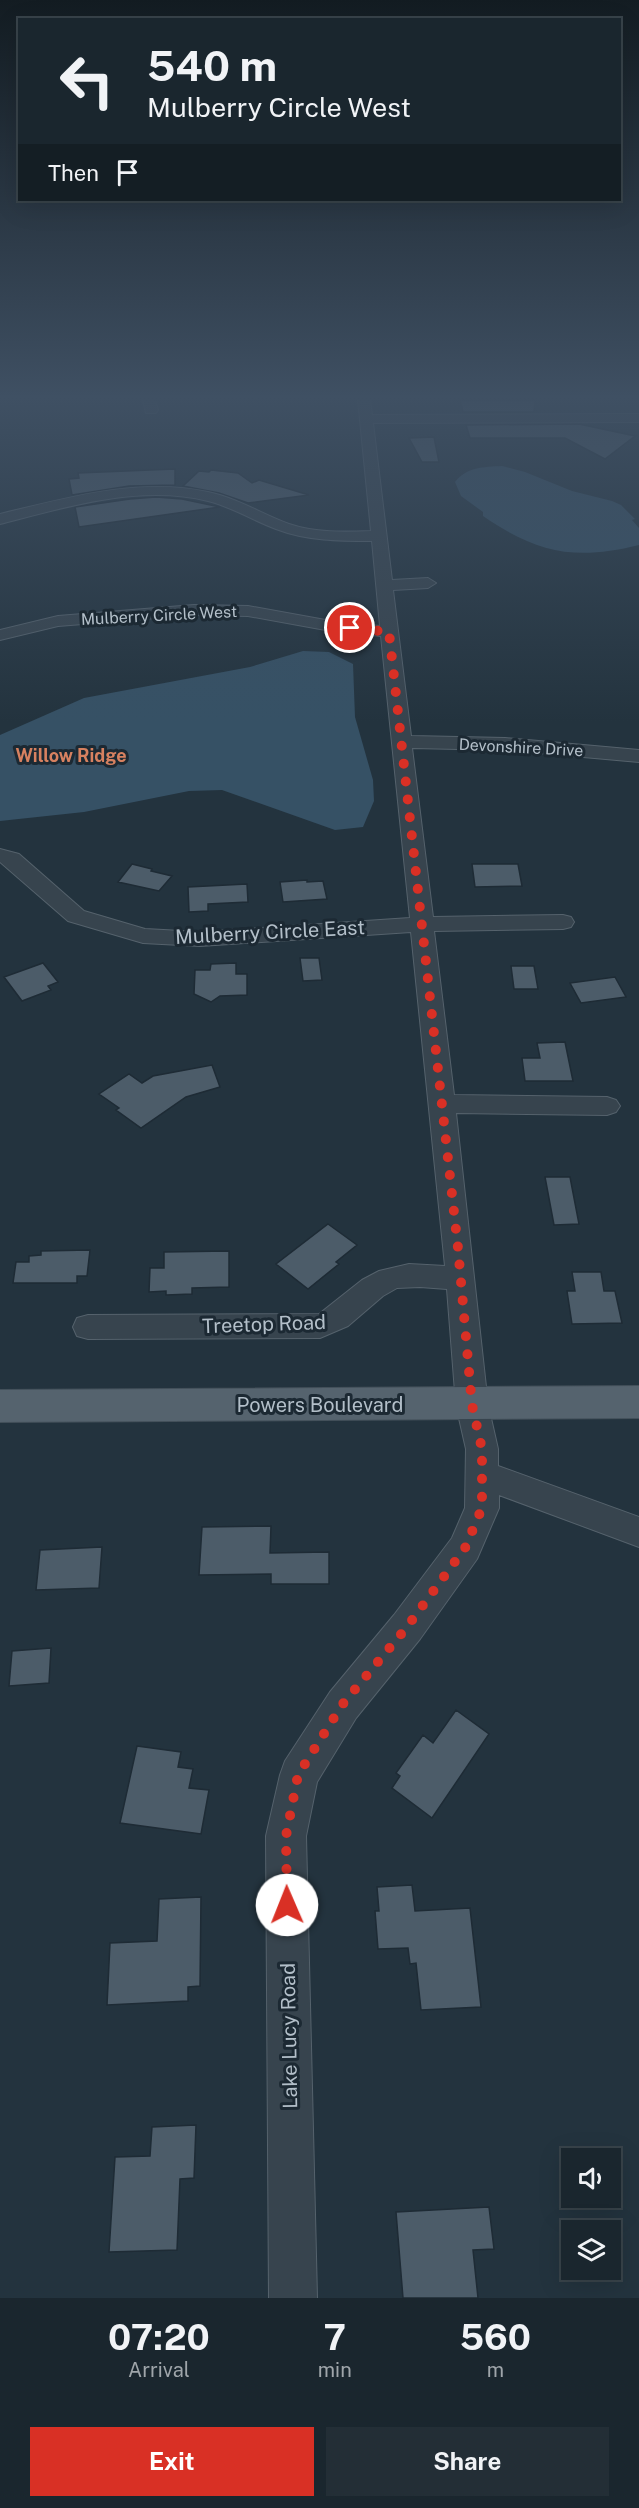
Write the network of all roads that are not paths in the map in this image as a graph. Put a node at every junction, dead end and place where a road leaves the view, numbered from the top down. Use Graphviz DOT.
graph roads {
  1 [pos="52,507"];
  2 [pos="241,507"];
  3 [pos="376,507"];
  4 [pos="0,519"];
  5 [pos="379,536"];
  6 [pos="428,584"];
  7 [pos="384,585"];
  8 [pos="389,632"];
  9 [pos="0,635"];
  10 [pos="403,742"];
  11 [pos="639,756"];
  12 [pos="0,855"];
  13 [pos="563,922"];
  14 [pos="422,924"];
  15 [pos="441,1104"];
  16 [pos="607,1106"];
  17 [pos="460,1279"];
  18 [pos="88,1327"];
  19 [pos="639,1402"];
  20 [pos="472,1405"];
  21 [pos="0,1406"];
  22 [pos="482,1476"];
  23 [pos="639,1532"];
  24 [pos="293,2298"];
  1 -- 4 [label="street"];
  2 -- 5 [label="street"];
  3 -- 5 [label="street, Lake Lucy Road"];
  5 -- 7 [label="street, Lake Lucy Road"];
  6 -- 7 [label="street"];
  7 -- 8 [label="street, Lake Lucy Road"];
  8 -- 9 [label="street, Mulberry Circle West"];
  8 -- 10 [label="street, Lake Lucy Road"];
  10 -- 11 [label="street, Devonshire Drive"];
  10 -- 14 [label="street, Lake Lucy Road"];
  12 -- 14 [label="street, Mulberry Circle East"];
  13 -- 14 [label="street, Mulberry Circle East"];
  14 -- 15 [label="street, Lake Lucy Road"];
  15 -- 16 [label="street"];
  15 -- 17 [label="street, Lake Lucy Road"];
  17 -- 18 [label="street, Treetop Road"];
  17 -- 20 [label="street, Lake Lucy Road"];
  19 -- 20 [label="main road, Powers Boulevard"];
  20 -- 21 [label="main road, Powers Boulevard"];
  20 -- 22 [label="street, Lake Lucy Road"];
  22 -- 23 [label="street"];
  22 -- 24 [label="street, Lake Lucy Road"];
}
